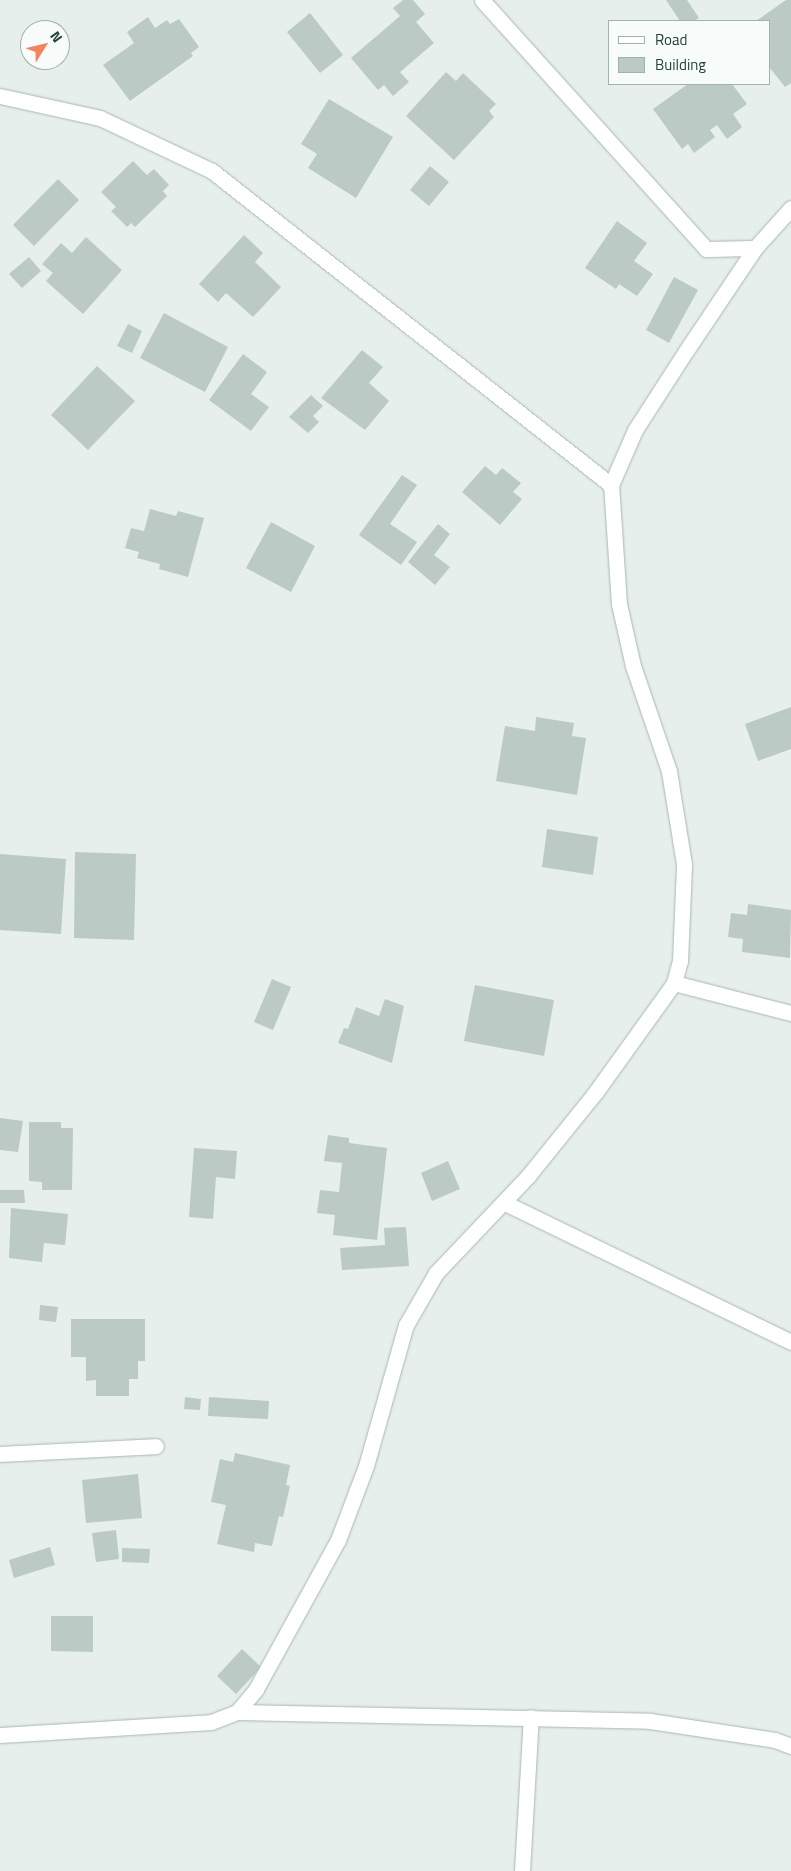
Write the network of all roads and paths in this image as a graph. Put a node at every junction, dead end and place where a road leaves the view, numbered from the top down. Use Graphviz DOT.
graph roads {
  1 [pos="482,0"];
  2 [pos="0,96"];
  3 [pos="791,208"];
  4 [pos="755,248"];
  5 [pos="611,485"];
  6 [pos="674,983"];
  7 [pos="791,1013"];
  8 [pos="505,1203"];
  9 [pos="791,1342"];
  10 [pos="156,1446"];
  11 [pos="0,1454"];
  12 [pos="236,1712"];
  13 [pos="531,1717"];
  14 [pos="0,1735"];
  15 [pos="791,1746"];
  16 [pos="522,1871"];
  1 -- 4 [label="street"];
  2 -- 5 [label="street"];
  3 -- 4 [label="street"];
  4 -- 5 [label="street"];
  5 -- 6 [label="street"];
  6 -- 7 [label="street"];
  6 -- 8 [label="street"];
  8 -- 9 [label="street"];
  8 -- 12 [label="street"];
  10 -- 11 [label="street"];
  12 -- 13 [label="street"];
  12 -- 14 [label="street"];
  13 -- 15 [label="street"];
  13 -- 16 [label="street"];
}
